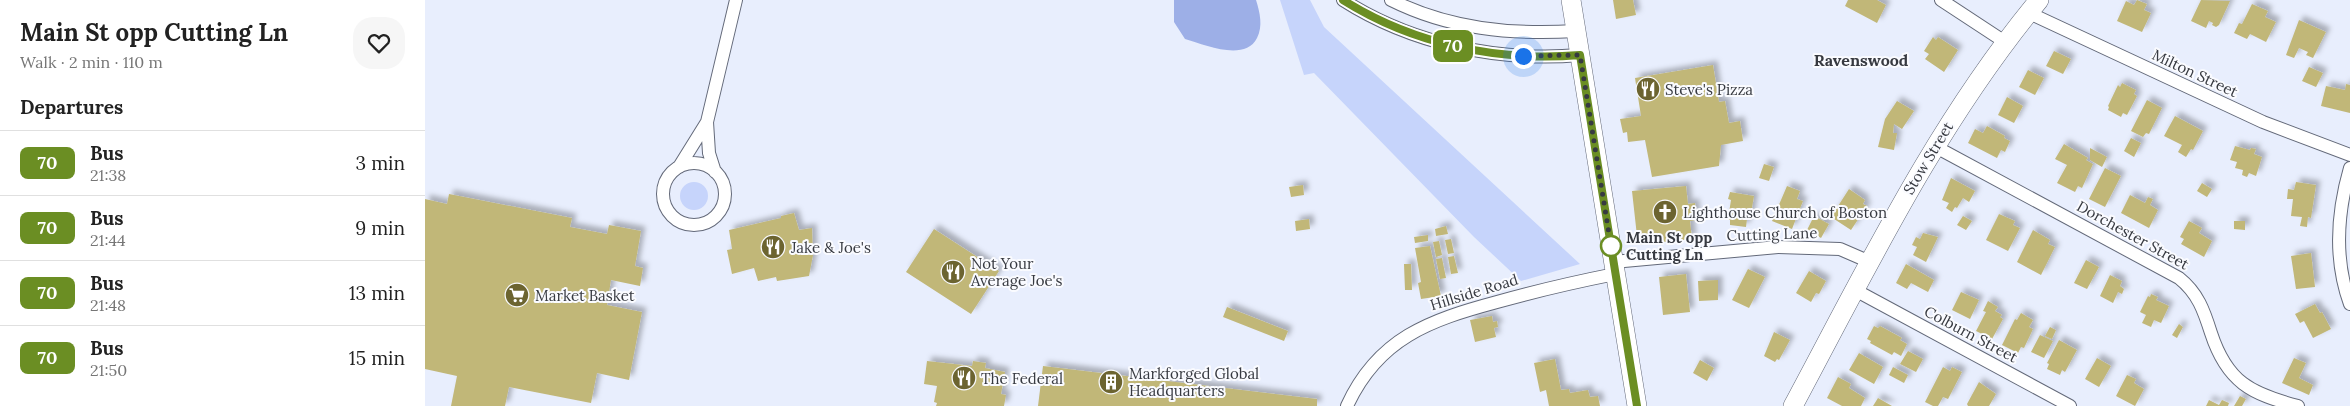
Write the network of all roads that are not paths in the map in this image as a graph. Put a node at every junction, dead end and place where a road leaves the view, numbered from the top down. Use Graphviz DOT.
graph roads {
  1 [pos="735,0"];
  2 [pos="1343,0"];
  3 [pos="1391,0"];
  4 [pos="1571,0"];
  5 [pos="1941,0"];
  6 [pos="2034,6"];
  7 [pos="1576,31"];
  8 [pos="2005,42"];
  9 [pos="1580,55"];
  10 [pos="707,122"];
  11 [pos="1934,146"];
  12 [pos="2350,155"];
  13 [pos="679,167"];
  14 [pos="2350,168"];
  15 [pos="715,172"];
  16 [pos="1870,262"];
  17 [pos="1614,268"];
  18 [pos="1855,290"];
  19 [pos="2350,304"];
  20 [pos="1347,406"];
  21 [pos="1637,406"];
  22 [pos="1793,406"];
  23 [pos="2070,406"];
  24 [pos="2298,406"];
  1 -- 10 [label="street"];
  2 -- 9 [label="street"];
  3 -- 7 [label="street"];
  4 -- 7 [label="street"];
  5 -- 8 [label="street"];
  6 -- 8 [label="street, Stow Street"];
  6 -- 12 [label="street, Milton Street"];
  7 -- 9 [label="street"];
  8 -- 11 [label="street, Stow Street"];
  9 -- 17 [label="street"];
  10 -- 13 [label="street"];
  10 -- 15 [label="street"];
  11 -- 16 [label="street, Stow Street"];
  11 -- 24 [label="street, Dorchester Street"];
  13 -- 15 [label="street"];
  13 -- 15 [label="street"];
  14 -- 19 [label="street"];
  16 -- 17 [label="street, Cutting Lane"];
  16 -- 18 [label="street, Stow Street"];
  17 -- 20 [label="street, Hillside Road"];
  17 -- 21 [label="street"];
  18 -- 22 [label="street, Stow Street"];
  18 -- 23 [label="street, Colburn Street"];
}
